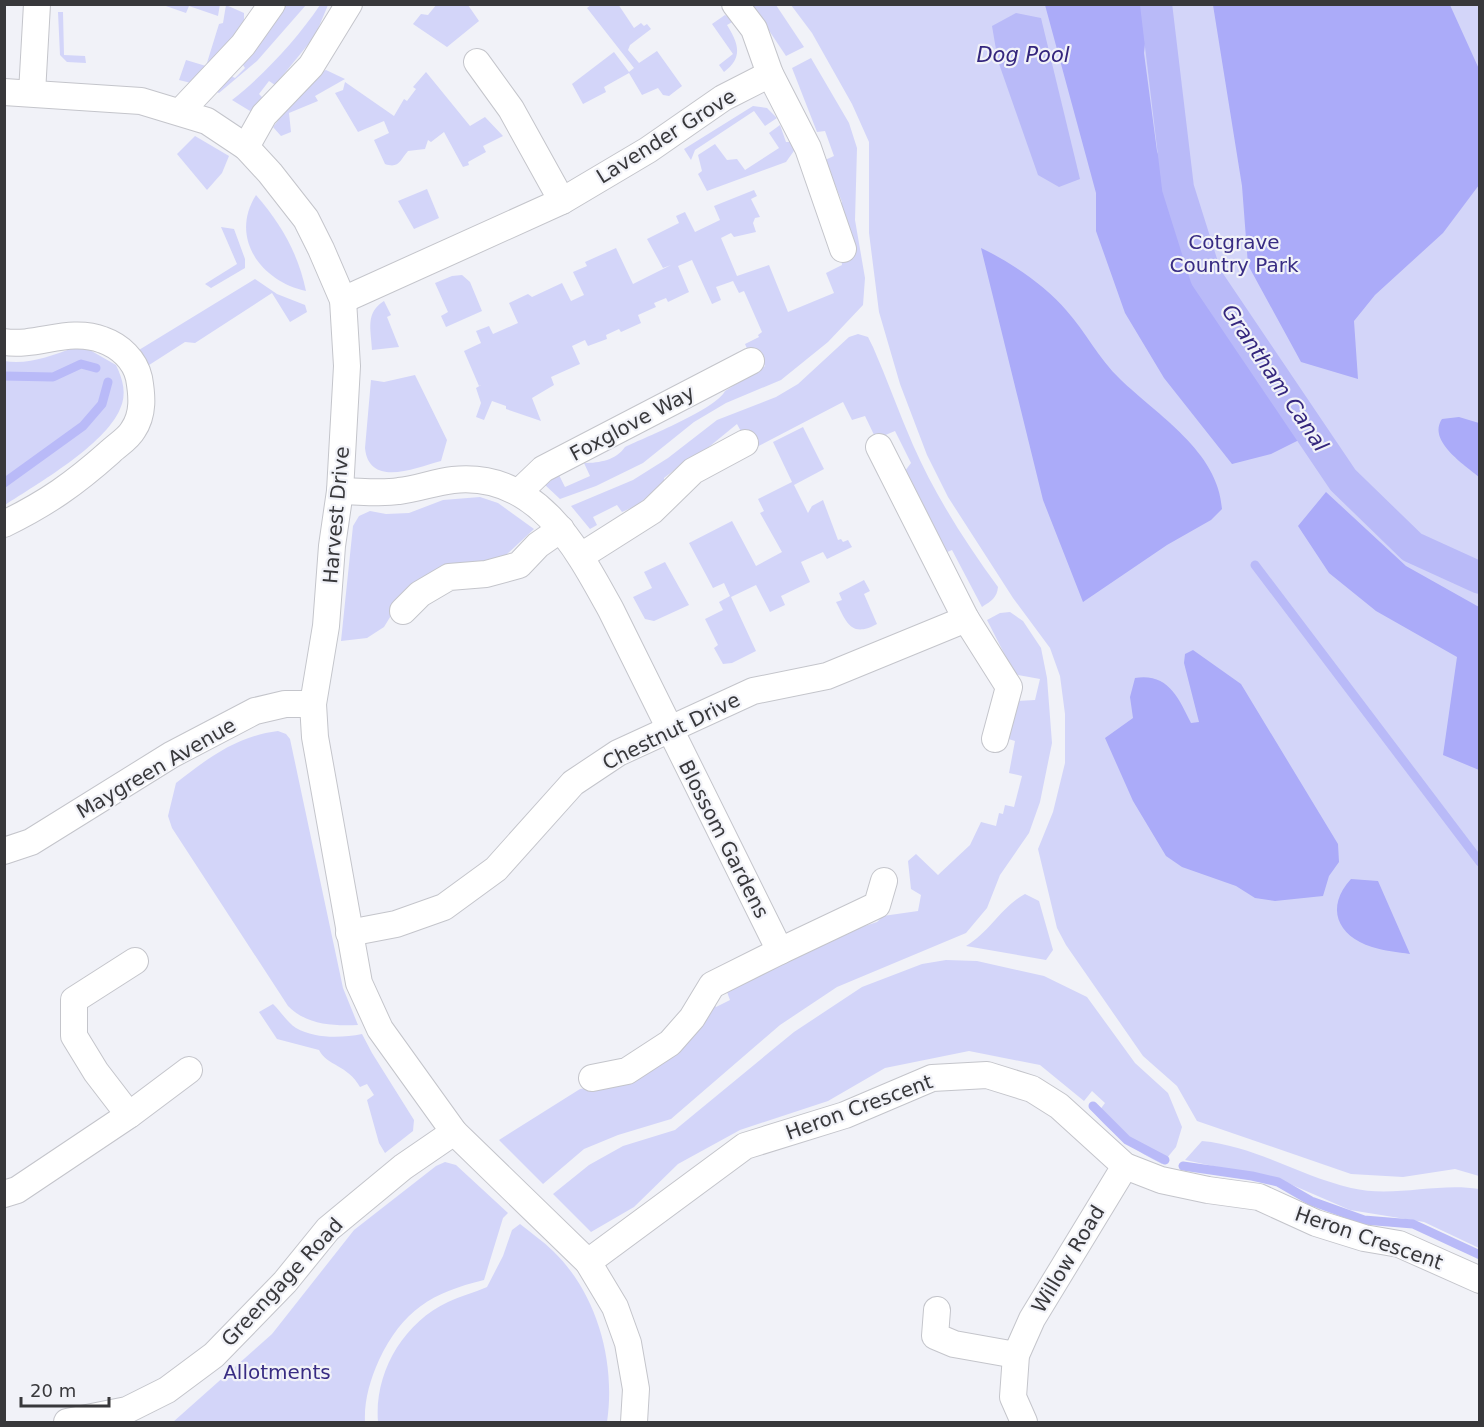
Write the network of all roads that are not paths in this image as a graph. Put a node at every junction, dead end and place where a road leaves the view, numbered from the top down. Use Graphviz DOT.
graph roads {
  1 [pos="37,4"];
  2 [pos="272,4"];
  3 [pos="349,4"];
  4 [pos="735,4"];
  5 [pos="477,62"];
  6 [pos="770,74"];
  7 [pos="4,92"];
  8 [pos="32,93"];
  9 [pos="180,112"];
  10 [pos="246,147"];
  11 [pos="562,201"];
  12 [pos="843,249"];
  13 [pos="343,300"];
  14 [pos="4,342"];
  15 [pos="751,361"];
  16 [pos="746,443"];
  17 [pos="879,447"];
  18 [pos="339,491"];
  19 [pos="519,492"];
  20 [pos="4,524"];
  21 [pos="561,529"];
  22 [pos="581,556"];
  23 [pos="403,611"];
  24 [pos="966,619"];
  25 [pos="313,704"];
  26 [pos="668,728"];
  27 [pos="995,739"];
  28 [pos="4,851"];
  29 [pos="884,881"];
  30 [pos="349,933"];
  31 [pos="780,951"];
  32 [pos="135,961"];
  33 [pos="189,1070"];
  34 [pos="592,1077"];
  35 [pos="129,1115"];
  36 [pos="454,1132"];
  37 [pos="1125,1167"];
  38 [pos="4,1194"];
  39 [pos="588,1262"];
  40 [pos="1479,1280"];
  41 [pos="937,1310"];
  42 [pos="1016,1355"];
  43 [pos="67,1422"];
  44 [pos="634,1422"];
  45 [pos="1029,1422"];
  1 -- 8 [label="street"];
  2 -- 9 [label="street"];
  3 -- 10 [label="street"];
  4 -- 6 [label="street"];
  5 -- 11 [label="street"];
  6 -- 11 [label="street, Lavender Grove"];
  6 -- 12 [label="street"];
  7 -- 8 [label="street, Harvest Drive"];
  8 -- 9 [label="street, Harvest Drive"];
  9 -- 10 [label="street, Harvest Drive"];
  10 -- 13 [label="street, Harvest Drive"];
  11 -- 13 [label="street, Lavender Grove"];
  13 -- 18 [label="street, Harvest Drive"];
  14 -- 20 [label="street"];
  15 -- 19 [label="street, Foxglove Way"];
  16 -- 22 [label="street"];
  17 -- 24 [label="street"];
  18 -- 19 [label="street"];
  18 -- 25 [label="street, Harvest Drive"];
  19 -- 21 [label="street"];
  21 -- 22 [label="street"];
  21 -- 23 [label="street"];
  22 -- 26 [label="street"];
  24 -- 26 [label="street, Chestnut Drive"];
  24 -- 27 [label="street"];
  25 -- 28 [label="street, Maygreen Avenue"];
  25 -- 30 [label="street, Harvest Drive"];
  26 -- 30 [label="street, Chestnut Drive"];
  26 -- 31 [label="street, Blossom Gardens"];
  29 -- 31 [label="street"];
  30 -- 36 [label="street, Harvest Drive"];
  31 -- 34 [label="street"];
  32 -- 35 [label="street"];
  33 -- 35 [label="street"];
  35 -- 38 [label="street"];
  36 -- 39 [label="street, Harvest Drive"];
  36 -- 43 [label="street, Greengage Road"];
  37 -- 39 [label="street, Heron Crescent"];
  37 -- 40 [label="street, Heron Crescent"];
  37 -- 42 [label="street, Willow Road"];
  39 -- 44 [label="street, Harvest Drive"];
  41 -- 42 [label="street"];
  42 -- 45 [label="street, Willow Road"];
}
